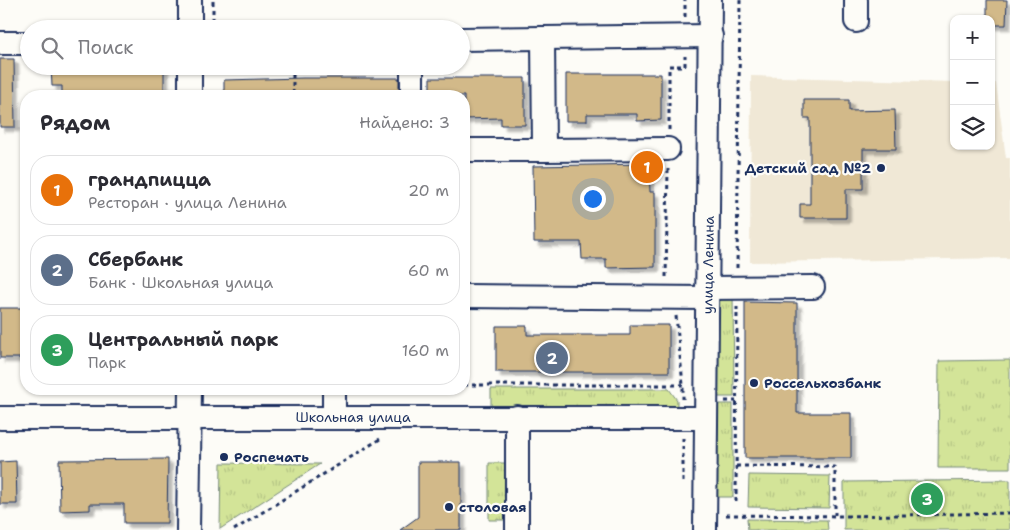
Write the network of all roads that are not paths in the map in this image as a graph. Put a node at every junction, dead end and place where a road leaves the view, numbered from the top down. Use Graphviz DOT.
graph roads {
  1 [pos="190,0"];
  2 [pos="710,0"];
  3 [pos="190,20"];
  4 [pos="711,36"];
  5 [pos="470,38"];
  6 [pos="543,38"];
  7 [pos="0,43"];
  8 [pos="20,43"];
  9 [pos="190,75"];
  10 [pos="412,75"];
  11 [pos="190,90"];
  12 [pos="412,90"];
  13 [pos="668,149"];
  14 [pos="470,150"];
  15 [pos="544,150"];
  16 [pos="813,287"];
  17 [pos="707,293"];
  18 [pos="470,296"];
  19 [pos="190,395"];
  20 [pos="334,395"];
  21 [pos="334,417"];
  22 [pos="517,417"];
  23 [pos="0,418"];
  24 [pos="190,418"];
  25 [pos="706,418"];
  26 [pos="705,522"];
  27 [pos="188,530"];
  28 [pos="517,530"];
  1 -- 3 [label="street"];
  2 -- 4 [label="street, улица Ленина"];
  4 -- 6 [label="street"];
  4 -- 17 [label="street, улица Ленина"];
  5 -- 6 [label="street"];
  6 -- 15 [label="street"];
  7 -- 8 [label="street"];
  9 -- 11 [label="street"];
  10 -- 12 [label="street"];
  13 -- 15 [label="street"];
  14 -- 15 [label="street"];
  16 -- 17 [label="street"];
  17 -- 18 [label="street"];
  17 -- 25 [label="street, улица Ленина"];
  19 -- 24 [label="street"];
  20 -- 21 [label="street"];
  21 -- 22 [label="street, Школьная улица"];
  21 -- 24 [label="street, Школьная улица"];
  22 -- 25 [label="street, Школьная улица"];
  22 -- 28 [label="street"];
  23 -- 24 [label="street, Школьная улица"];
  24 -- 27 [label="street"];
  25 -- 26 [label="street, улица Ленина"];
}
